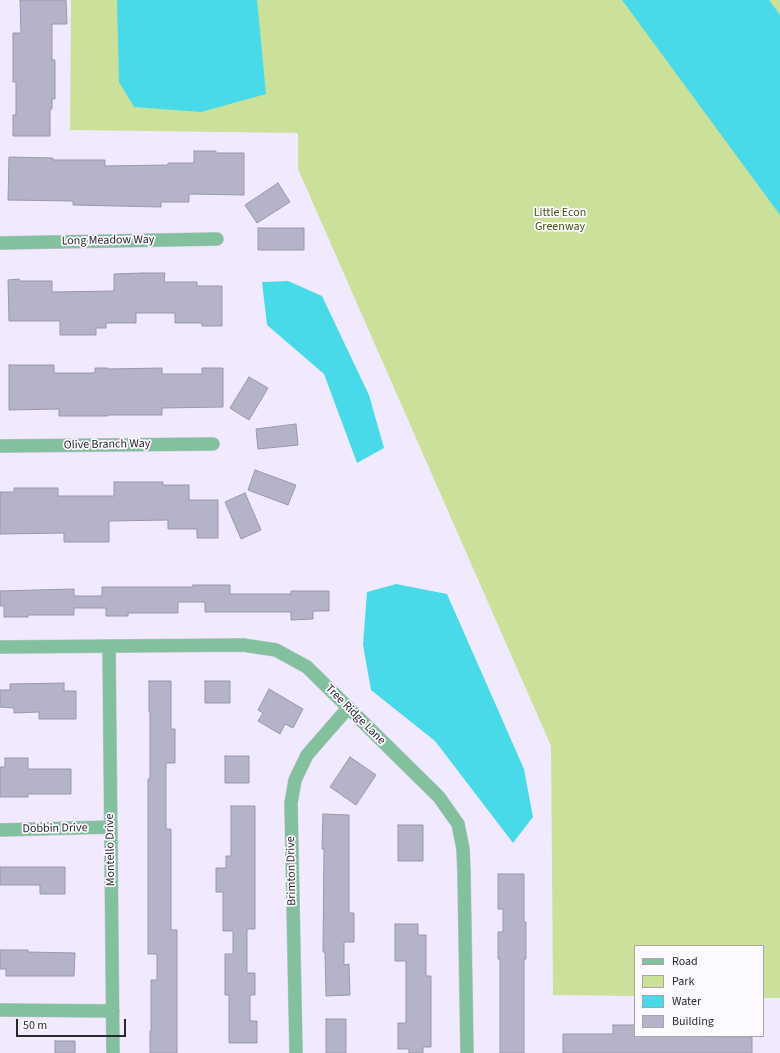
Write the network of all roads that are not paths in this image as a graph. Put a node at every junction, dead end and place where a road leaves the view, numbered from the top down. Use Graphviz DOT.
graph roads {
  1 [pos="217,239"];
  2 [pos="0,243"];
  3 [pos="213,444"];
  4 [pos="0,446"];
  5 [pos="109,646"];
  6 [pos="0,647"];
  7 [pos="348,708"];
  8 [pos="110,827"];
  9 [pos="0,830"];
  10 [pos="0,1010"];
  11 [pos="113,1012"];
  12 [pos="113,1053"];
  13 [pos="296,1053"];
  14 [pos="467,1053"];
  1 -- 2 [label="street, Long Meadow Way"];
  3 -- 4 [label="street, Olive Branch Way"];
  5 -- 6 [label="street, Tree Ridge Lane"];
  5 -- 7 [label="street, Tree Ridge Lane"];
  5 -- 8 [label="street, Montello Drive"];
  7 -- 13 [label="street, Brimton Drive"];
  7 -- 14 [label="street, Tree Ridge Lane"];
  8 -- 9 [label="street, Dobbin Drive"];
  8 -- 11 [label="street, Montello Drive"];
  10 -- 11 [label="street"];
  11 -- 12 [label="street, Montello Drive"];
}
